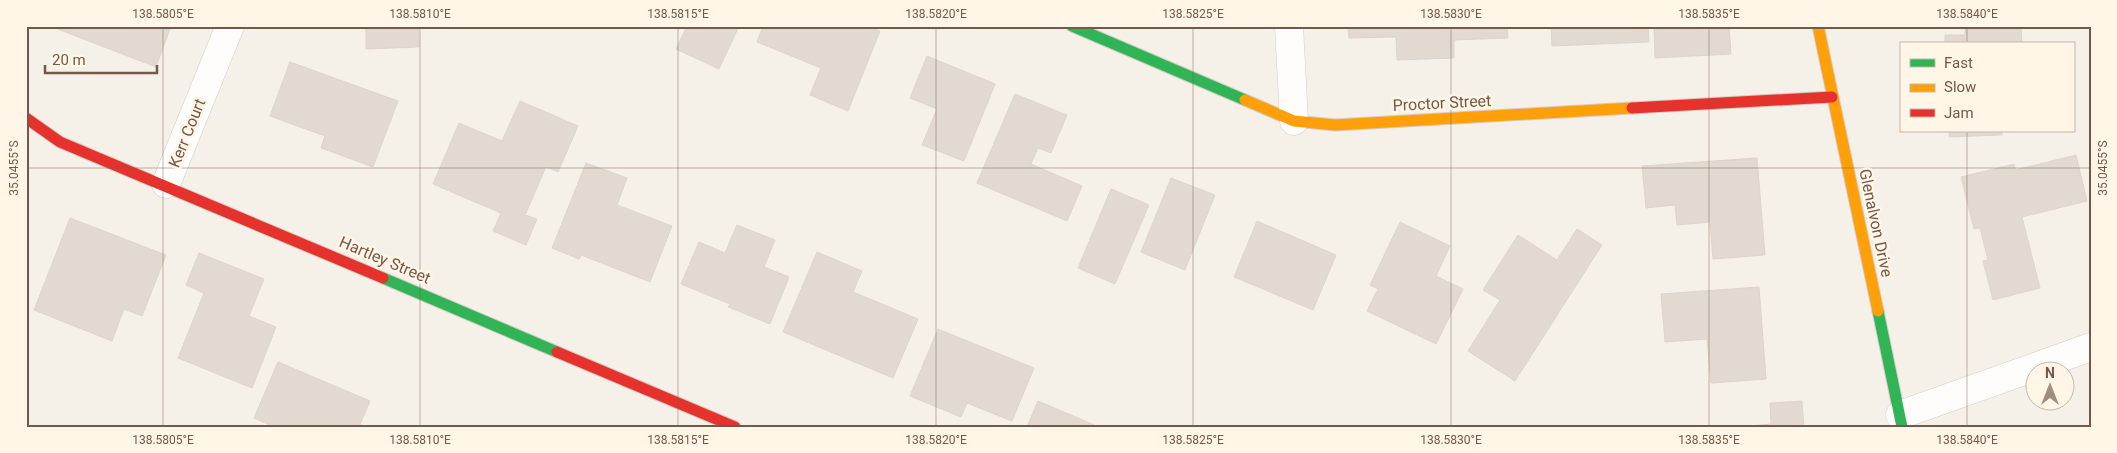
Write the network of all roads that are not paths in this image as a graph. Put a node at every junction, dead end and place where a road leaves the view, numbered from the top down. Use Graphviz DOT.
graph roads {
  1 [pos="230,26"];
  2 [pos="1072,26"];
  3 [pos="1289,26"];
  4 [pos="1818,26"];
  5 [pos="1832,97"];
  6 [pos="26,118"];
  7 [pos="1294,120"];
  8 [pos="166,184"];
  9 [pos="2091,347"];
  10 [pos="1901,421"];
  11 [pos="735,427"];
  1 -- 8 [label="street, Kerr Court"];
  2 -- 7 [label="street, Proctor Street"];
  3 -- 7 [label="street"];
  4 -- 5 [label="street, Glenalvon Drive"];
  5 -- 7 [label="street, Proctor Street"];
  5 -- 10 [label="street, Glenalvon Drive"];
  6 -- 8 [label="street, Hartley Street"];
  8 -- 11 [label="street, Hartley Street"];
  9 -- 10 [label="street"];
}
